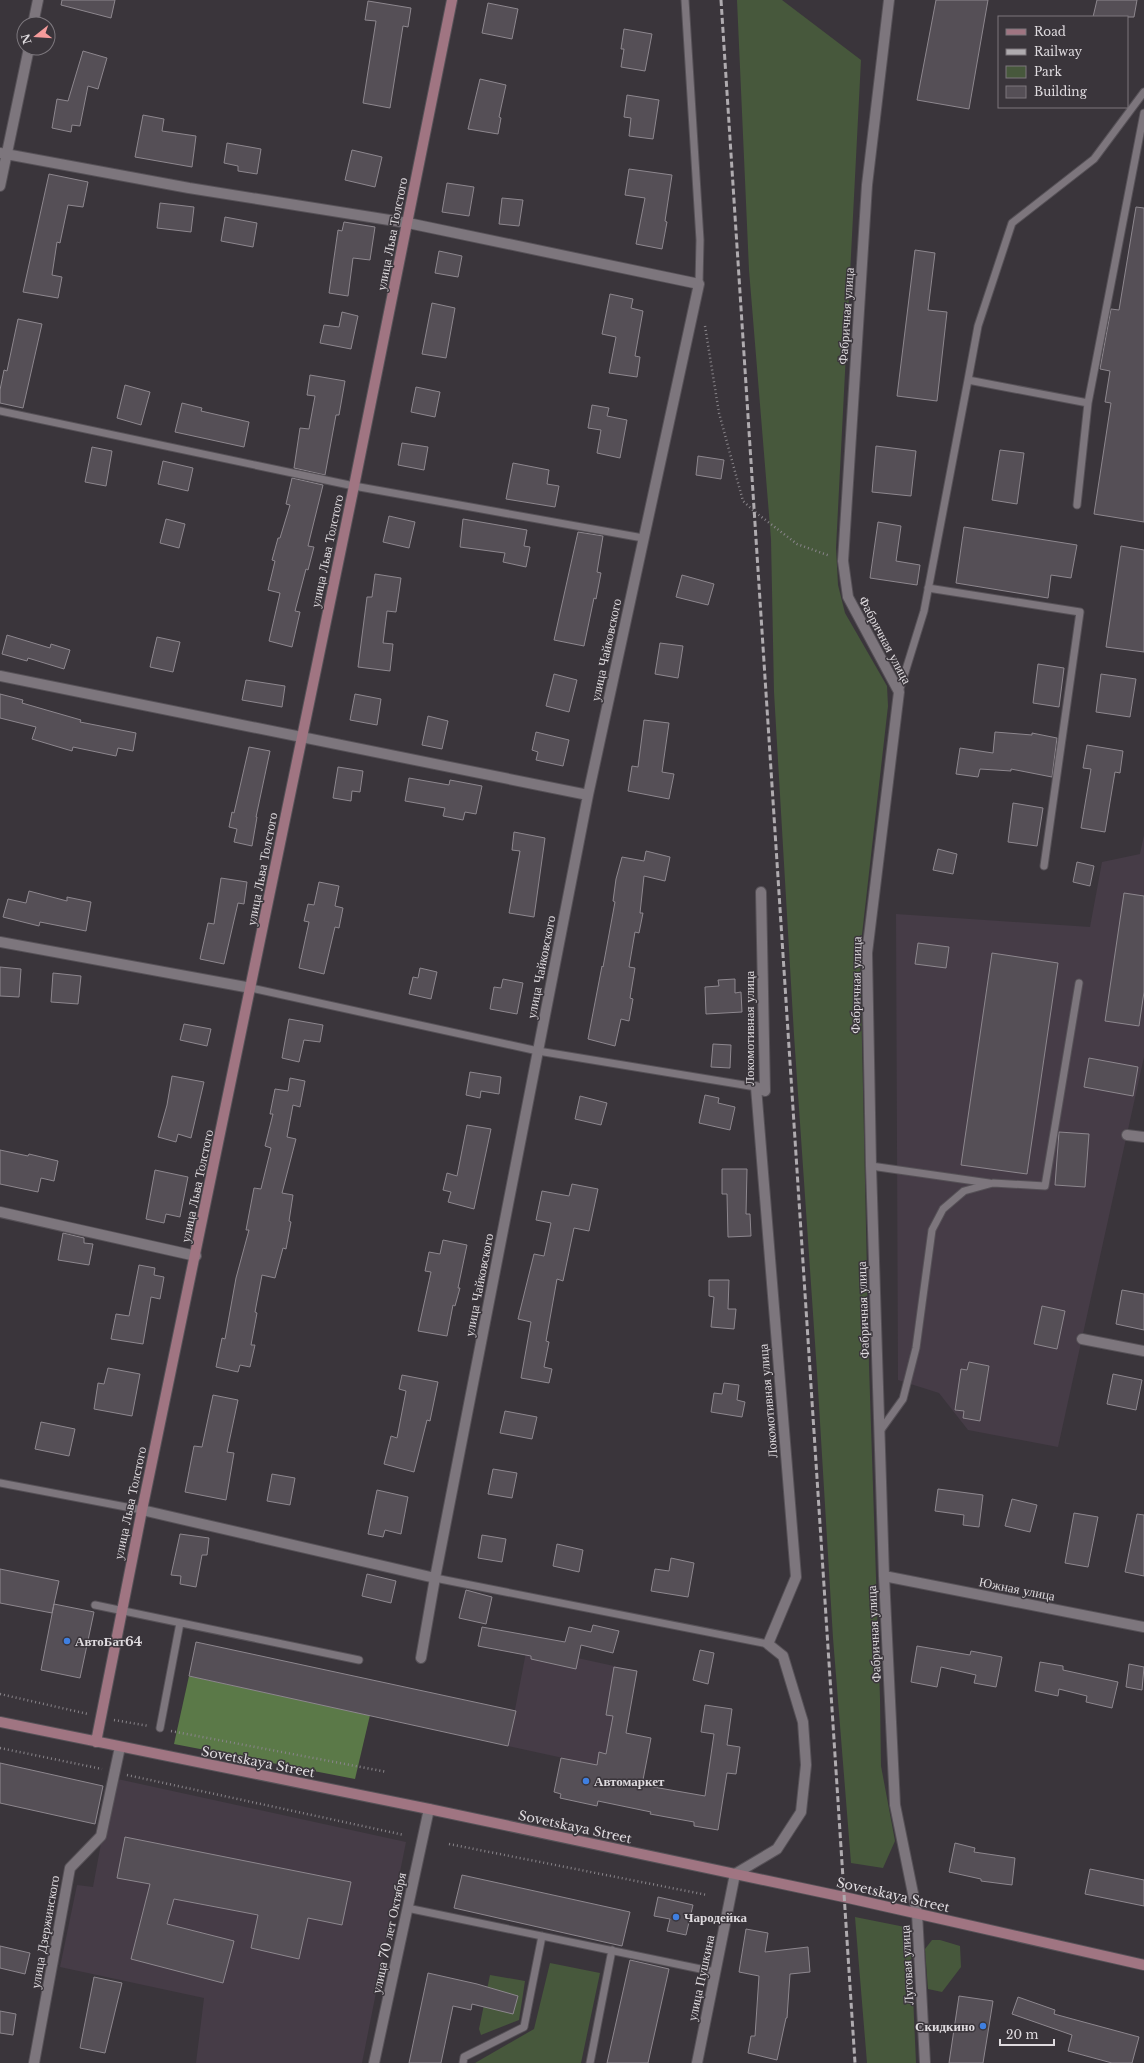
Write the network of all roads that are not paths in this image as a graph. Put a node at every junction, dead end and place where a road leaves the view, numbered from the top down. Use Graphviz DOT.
graph roads {
  1 [pos="38,0"];
  2 [pos="452,0"];
  3 [pos="685,0"];
  4 [pos="890,0"];
  5 [pos="35,16"];
  6 [pos="26,56"];
  7 [pos="1144,92"];
  8 [pos="1144,113"];
  9 [pos="3,154"];
  10 [pos="0,186"];
  11 [pos="408,223"];
  12 [pos="699,284"];
  13 [pos="968,380"];
  14 [pos="1088,403"];
  15 [pos="0,411"];
  16 [pos="354,486"];
  17 [pos="1077,505"];
  18 [pos="643,538"];
  19 [pos="928,588"];
  20 [pos="0,676"];
  21 [pos="899,692"];
  22 [pos="301,737"];
  23 [pos="588,795"];
  24 [pos="1044,866"];
  25 [pos="761,892"];
  26 [pos="0,942"];
  27 [pos="1078,982"];
  28 [pos="251,988"];
  29 [pos="538,1051"];
  30 [pos="756,1087"];
  31 [pos="1127,1135"];
  32 [pos="1144,1137"];
  33 [pos="871,1166"];
  34 [pos="993,1184"];
  35 [pos="0,1212"];
  36 [pos="196,1256"];
  37 [pos="1082,1339"];
  38 [pos="1144,1351"];
  39 [pos="880,1431"];
  40 [pos="0,1483"];
  41 [pos="142,1510"];
  42 [pos="884,1576"];
  43 [pos="435,1578"];
  44 [pos="95,1605"];
  45 [pos="122,1611"];
  46 [pos="180,1623"];
  47 [pos="1144,1627"];
  48 [pos="768,1644"];
  49 [pos="421,1658"];
  50 [pos="359,1660"];
  51 [pos="0,1722"];
  52 [pos="160,1728"];
  53 [pos="96,1742"];
  54 [pos="120,1747"];
  55 [pos="429,1809"];
  56 [pos="736,1874"];
  57 [pos="407,1908"];
  58 [pos="917,1913"];
  59 [pos="542,1936"];
  60 [pos="612,1950"];
  61 [pos="1144,1965"];
  62 [pos="715,1972"];
  63 [pos="34,2063"];
  64 [pos="374,2063"];
  65 [pos="463,2063"];
  66 [pos="590,2063"];
  67 [pos="697,2063"];
  68 [pos="925,2063"];
  1 -- 5 [label="street"];
  2 -- 11 [label="street, улица Льва Толстого"];
  3 -- 12 [label="lane"];
  4 -- 21 [label="street, Фабричная улица"];
  6 -- 9 [label="street"];
  7 -- 13 [label="lane"];
  8 -- 14 [label="lane"];
  9 -- 10 [label="street"];
  9 -- 11 [label="street"];
  11 -- 12 [label="street"];
  11 -- 16 [label="street, улица Льва Толстого"];
  12 -- 18 [label="street, улица Чайковского"];
  13 -- 14 [label="lane"];
  13 -- 19 [label="lane"];
  14 -- 17 [label="lane"];
  15 -- 16 [label="lane"];
  16 -- 18 [label="lane"];
  16 -- 22 [label="street, улица Льва Толстого"];
  18 -- 23 [label="street, улица Чайковского"];
  19 -- 21 [label="lane"];
  19 -- 24 [label="lane"];
  20 -- 22 [label="street"];
  21 -- 33 [label="street, Фабричная улица"];
  22 -- 23 [label="street"];
  22 -- 28 [label="street, улица Льва Толстого"];
  23 -- 29 [label="street, улица Чайковского"];
  25 -- 30 [label="street, Локомотивная улица"];
  26 -- 28 [label="street"];
  27 -- 34 [label="lane"];
  28 -- 29 [label="lane"];
  28 -- 36 [label="street, улица Льва Толстого"];
  29 -- 30 [label="lane"];
  29 -- 43 [label="street, улица Чайковского"];
  30 -- 48 [label="street, Локомотивная улица"];
  31 -- 32 [label="street"];
  33 -- 34 [label="lane"];
  33 -- 39 [label="street, Фабричная улица"];
  34 -- 39 [label="lane"];
  35 -- 36 [label="street"];
  36 -- 41 [label="street, улица Льва Толстого"];
  37 -- 38 [label="street"];
  39 -- 42 [label="street, Фабричная улица"];
  40 -- 41 [label="lane"];
  41 -- 43 [label="street"];
  41 -- 45 [label="street, улица Льва Толстого"];
  42 -- 47 [label="street, Южная улица"];
  42 -- 58 [label="street, Фабричная улица"];
  43 -- 48 [label="lane"];
  43 -- 49 [label="street, улица Чайковского"];
  44 -- 45 [label="lane"];
  45 -- 46 [label="lane"];
  45 -- 53 [label="street, улица Льва Толстого"];
  46 -- 50 [label="lane"];
  46 -- 52 [label="lane"];
  48 -- 56 [label="street"];
  51 -- 53 [label="street, Sovetskaya Street"];
  53 -- 54 [label="street, Sovetskaya Street"];
  54 -- 55 [label="street, Sovetskaya Street"];
  54 -- 63 [label="street, улица Дзержинского"];
  55 -- 56 [label="street, Sovetskaya Street"];
  55 -- 57 [label="street, улица 70 лет Октября"];
  56 -- 58 [label="street, Sovetskaya Street"];
  56 -- 62 [label="street, улица Пушкина"];
  57 -- 59 [label="lane"];
  57 -- 64 [label="street, улица 70 лет Октября"];
  58 -- 61 [label="street, Sovetskaya Street"];
  58 -- 68 [label="street, Луговая улица"];
  59 -- 60 [label="lane"];
  59 -- 65 [label="lane"];
  60 -- 62 [label="lane"];
  60 -- 66 [label="lane"];
  62 -- 67 [label="street, улица Пушкина"];
}
